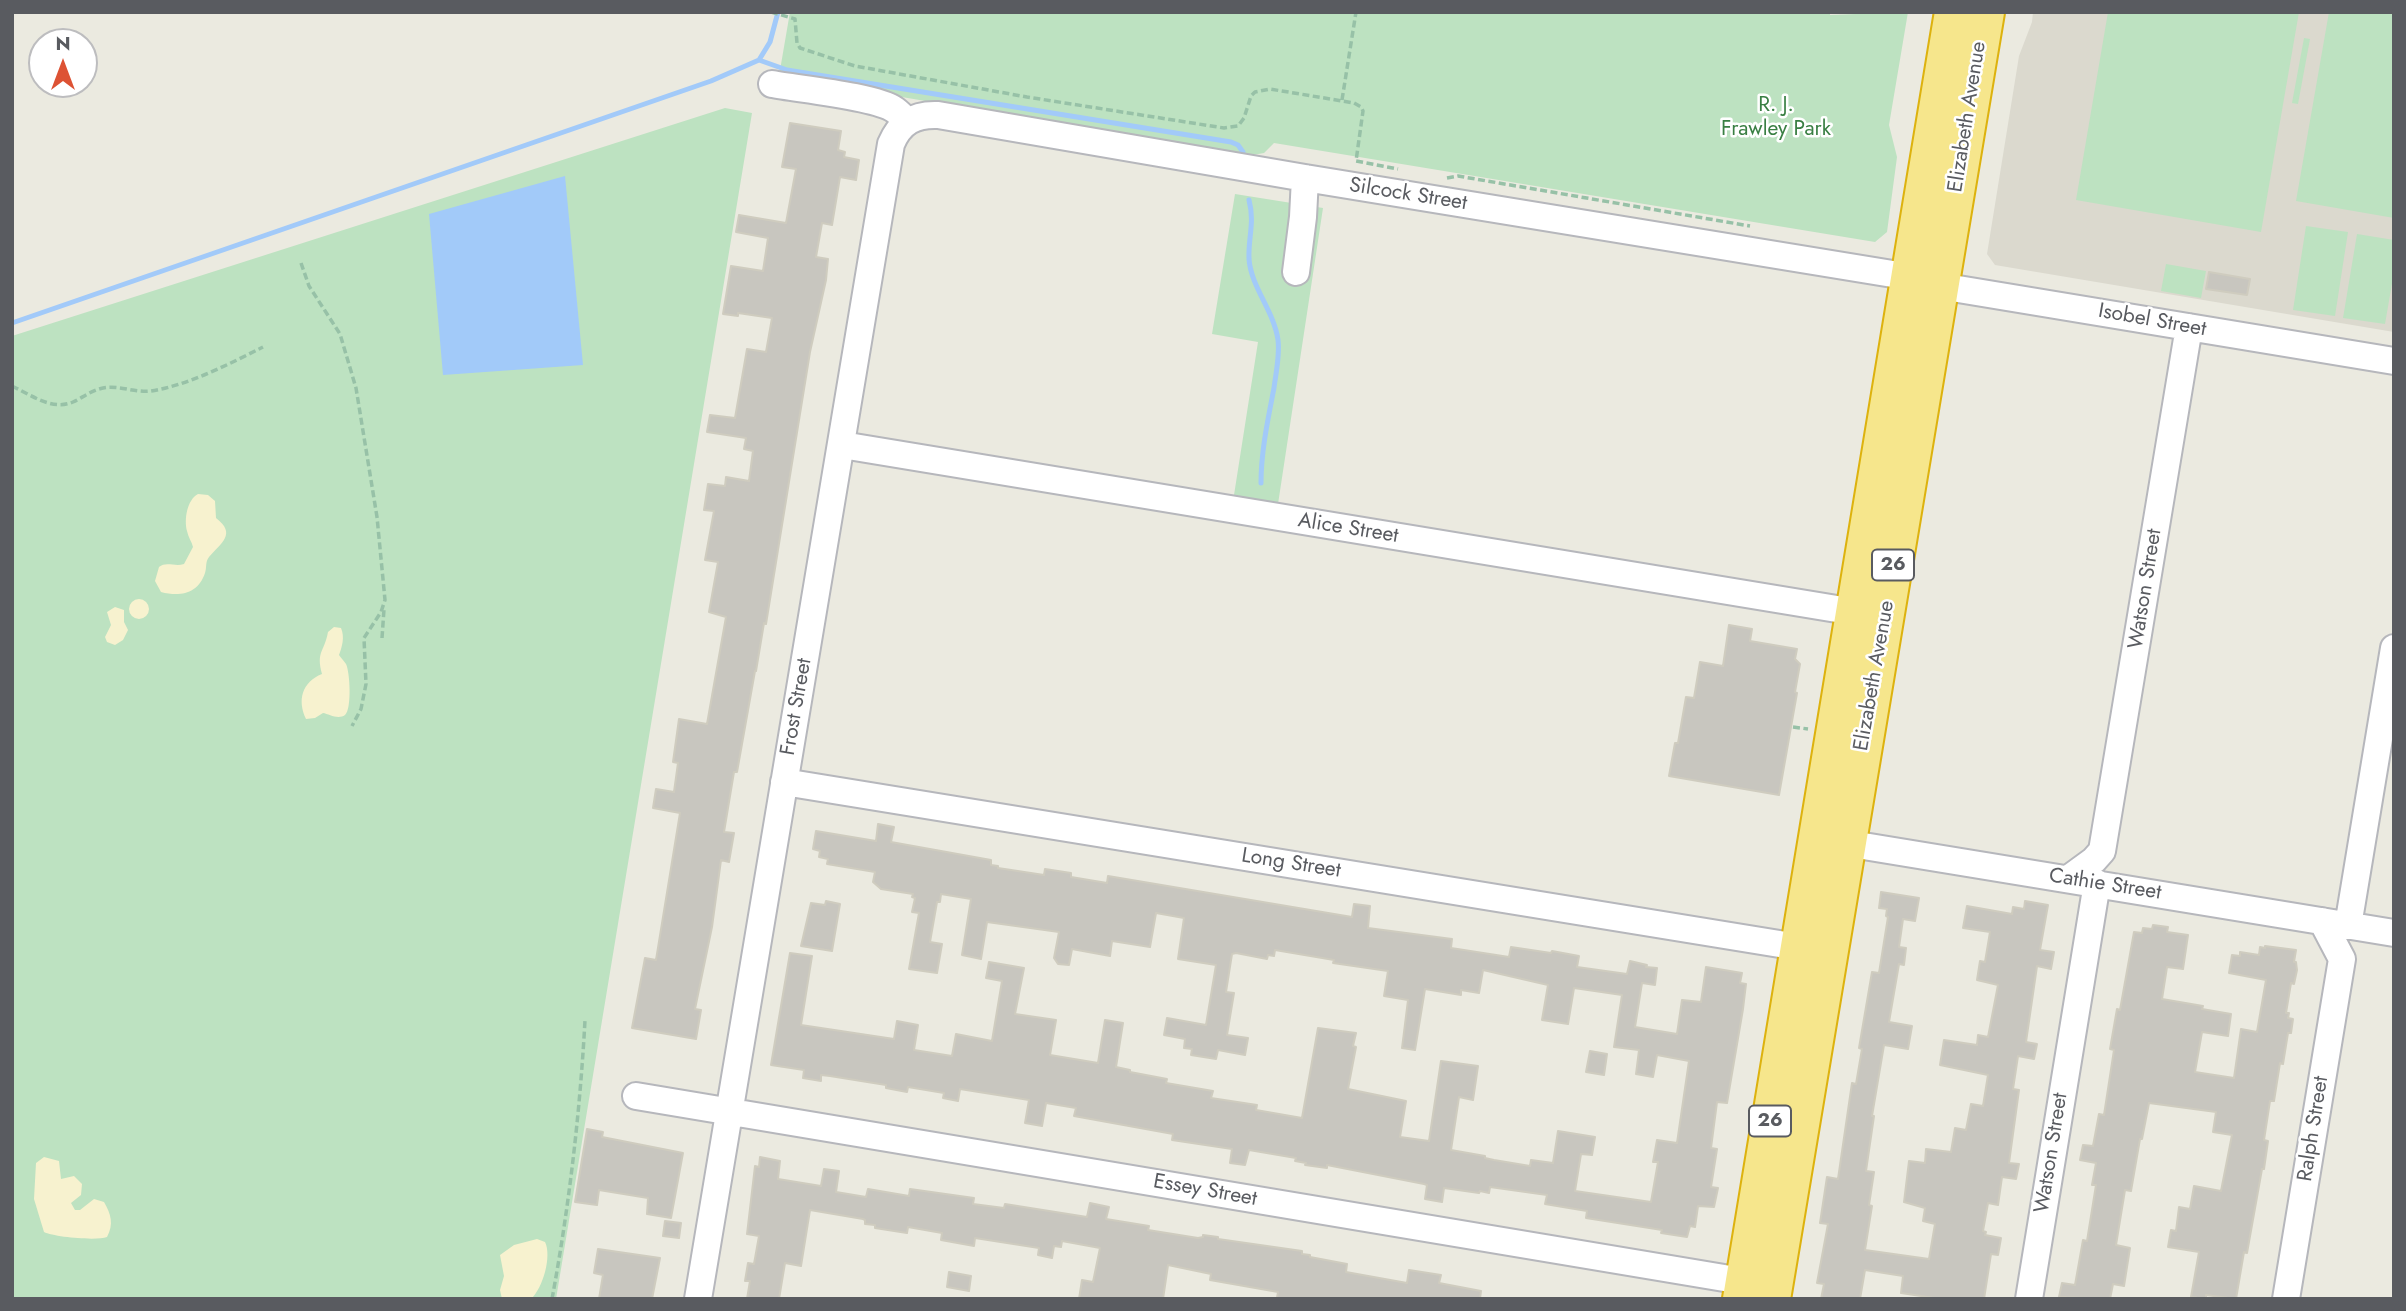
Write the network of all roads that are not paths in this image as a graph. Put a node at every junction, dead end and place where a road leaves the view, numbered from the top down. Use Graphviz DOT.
graph roads {
  1 [pos="1954,12"];
  2 [pos="1985,12"];
  3 [pos="772,84"];
  4 [pos="907,121"];
  5 [pos="1305,178"];
  6 [pos="1296,272"];
  7 [pos="1926,282"];
  8 [pos="2189,327"];
  9 [pos="2394,361"];
  10 [pos="842,445"];
  11 [pos="1854,612"];
  12 [pos="2394,648"];
  13 [pos="784,782"];
  14 [pos="1831,840"];
  15 [pos="2102,851"];
  16 [pos="2068,879"];
  17 [pos="2096,883"];
  18 [pos="2124,888"];
  19 [pos="2335,924"];
  20 [pos="2384,932"];
  21 [pos="1798,947"];
  22 [pos="2342,959"];
  23 [pos="636,1096"];
  24 [pos="730,1111"];
  25 [pos="1758,1291"];
  26 [pos="698,1299"];
  27 [pos="2029,1299"];
  28 [pos="2286,1299"];
  1 -- 7 [label="highway, Elizabeth Avenue / 26"];
  2 -- 7 [label="highway, Elizabeth Avenue / 26"];
  3 -- 4 [label="street"];
  4 -- 5 [label="street, Silcock Street"];
  4 -- 10 [label="street, Frost Street"];
  5 -- 6 [label="street"];
  5 -- 7 [label="street, Silcock Street"];
  7 -- 8 [label="street, Isobel Street"];
  7 -- 11 [label="highway, Elizabeth Avenue / 26"];
  7 -- 14 [label="highway, Elizabeth Avenue / 26"];
  8 -- 9 [label="street, Isobel Street"];
  8 -- 15 [label="street, Watson Street"];
  10 -- 11 [label="street, Alice Street"];
  10 -- 13 [label="street, Frost Street"];
  11 -- 14 [label="highway, Elizabeth Avenue / 26"];
  12 -- 19 [label="street"];
  13 -- 21 [label="street, Long Street"];
  13 -- 24 [label="street, Frost Street"];
  14 -- 16 [label="street, Cathie Street"];
  14 -- 21 [label="highway, Elizabeth Avenue / 26"];
  14 -- 25 [label="highway, Elizabeth Avenue / 26"];
  15 -- 16 [label="street"];
  15 -- 18 [label="street"];
  16 -- 17 [label="street, Cathie Street"];
  17 -- 18 [label="street, Cathie Street"];
  17 -- 27 [label="street, Watson Street"];
  18 -- 19 [label="street, Cathie Street"];
  19 -- 20 [label="street, Cathie Street"];
  19 -- 22 [label="street"];
  20 -- 22 [label="street"];
  21 -- 25 [label="highway, Elizabeth Avenue / 26"];
  22 -- 28 [label="street, Ralph Street"];
  23 -- 24 [label="street, Essey Street"];
  24 -- 25 [label="street, Essey Street"];
  24 -- 26 [label="street, Frost Street"];
}
